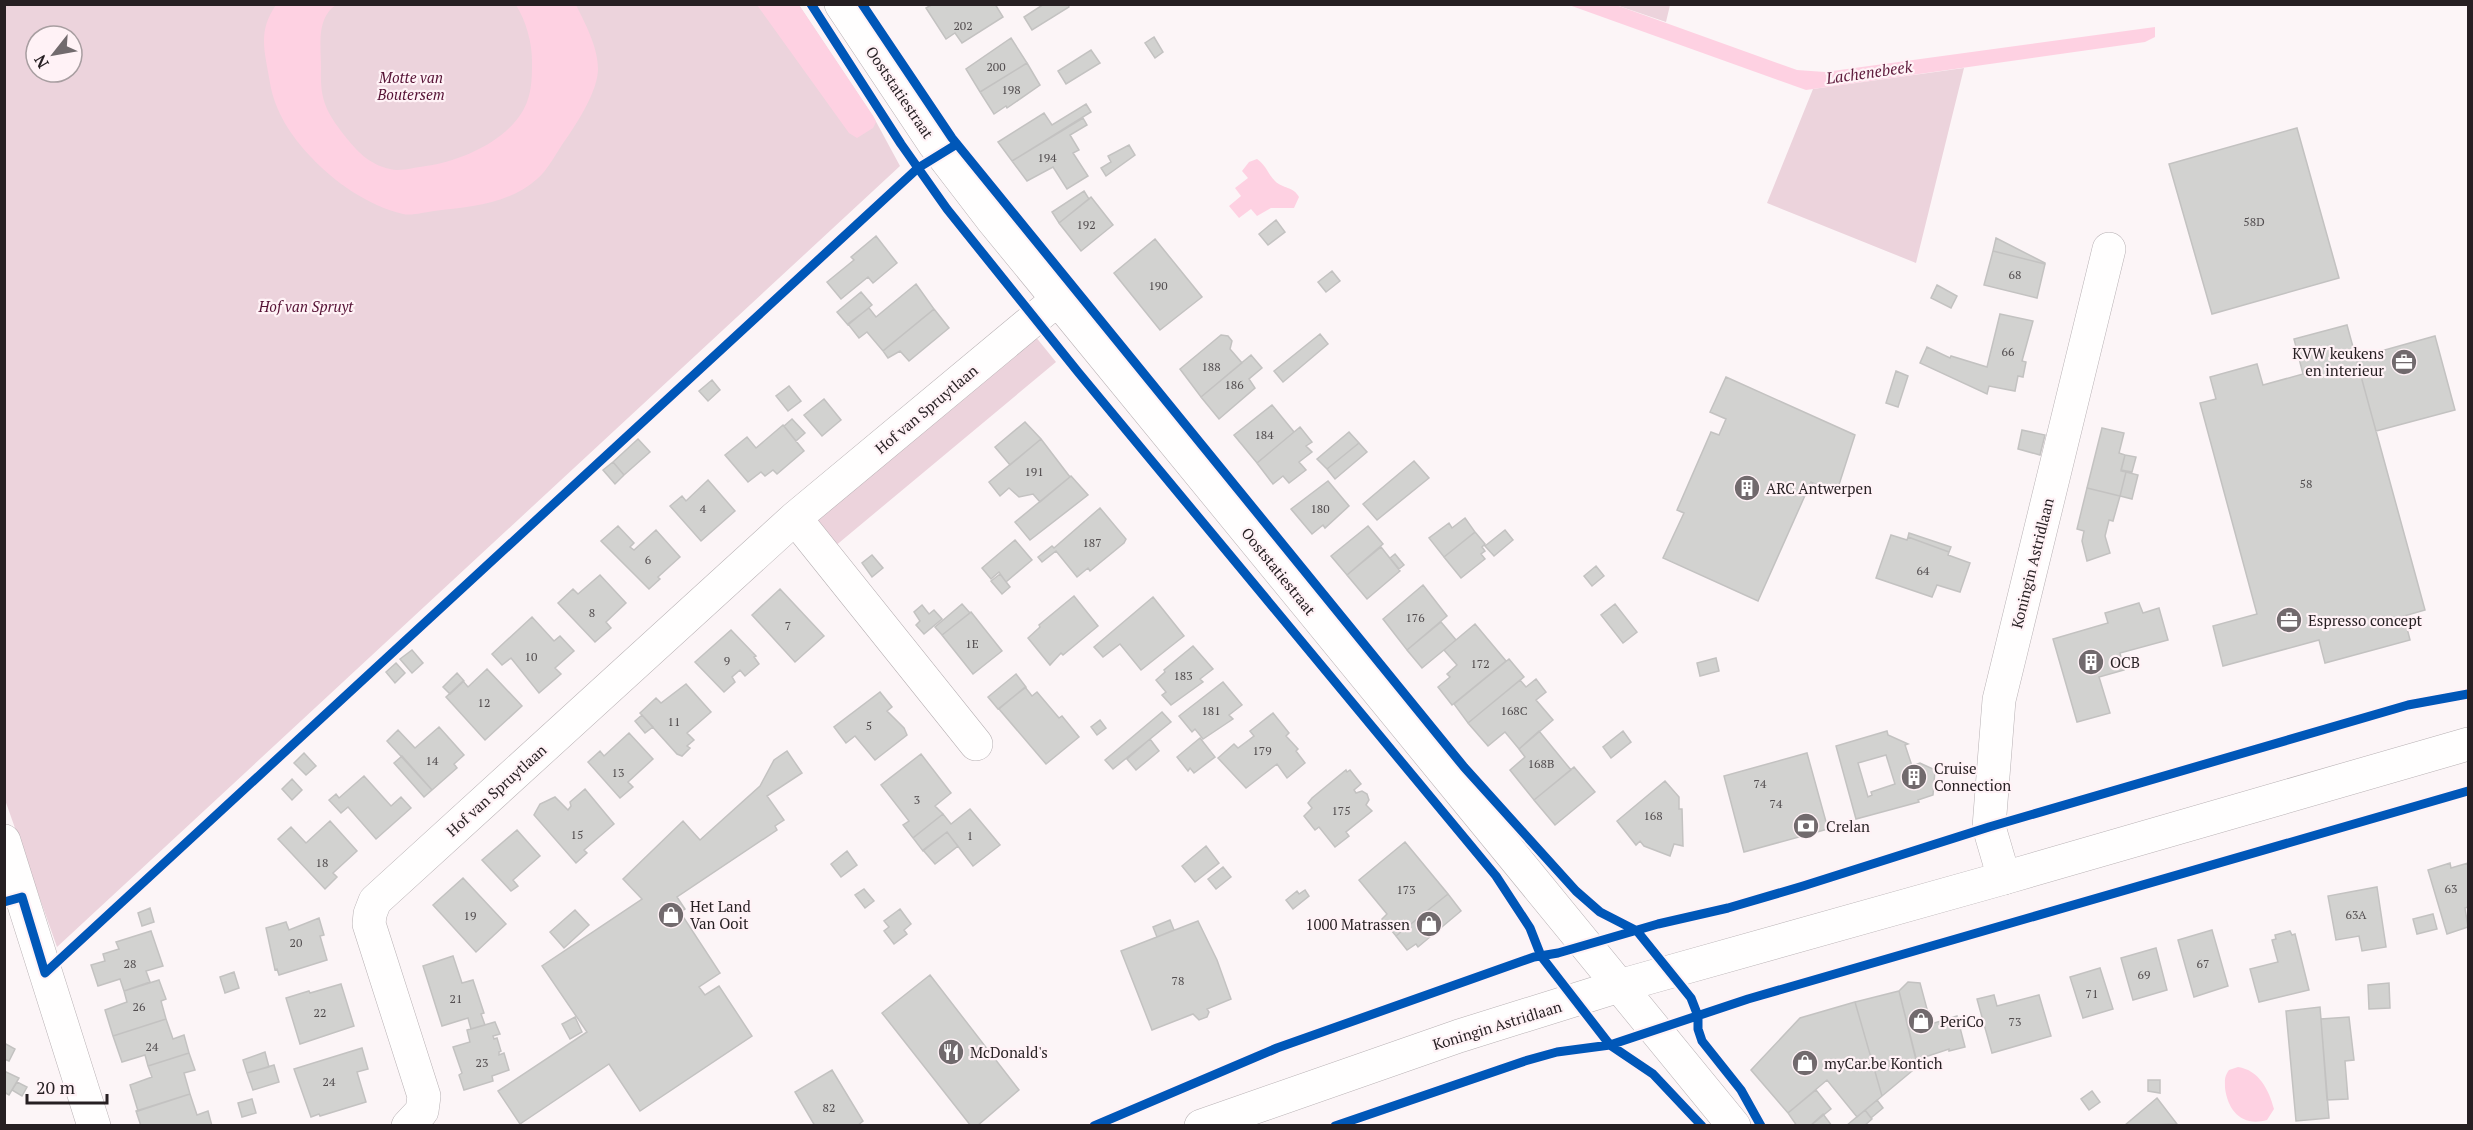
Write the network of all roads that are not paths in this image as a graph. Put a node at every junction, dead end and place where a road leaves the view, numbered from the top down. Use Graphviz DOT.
graph roads {
  1 [pos="841,4"];
  2 [pos="2109,249"];
  3 [pos="1057,300"];
  4 [pos="795,518"];
  5 [pos="976,744"];
  6 [pos="2469,744"];
  7 [pos="4,841"];
  8 [pos="2004,878"];
  9 [pos="13,900"];
  10 [pos="1619,986"];
  11 [pos="94,1125"];
  12 [pos="408,1125"];
  13 [pos="1201,1125"];
  14 [pos="1734,1125"];
  1 -- 3 [label="street, Ooststatiestraat"];
  2 -- 8 [label="street, Koningin Astridlaan"];
  3 -- 4 [label="street, Hof van Spruytlaan"];
  3 -- 10 [label="street, Ooststatiestraat"];
  4 -- 5 [label="street"];
  4 -- 12 [label="street, Hof van Spruytlaan"];
  6 -- 8 [label="street, Koningin Astridlaan"];
  7 -- 9 [label="street"];
  8 -- 10 [label="street, Koningin Astridlaan"];
  9 -- 11 [label="street"];
  10 -- 13 [label="street, Koningin Astridlaan"];
  10 -- 14 [label="street, Ooststatiestraat"];
}
